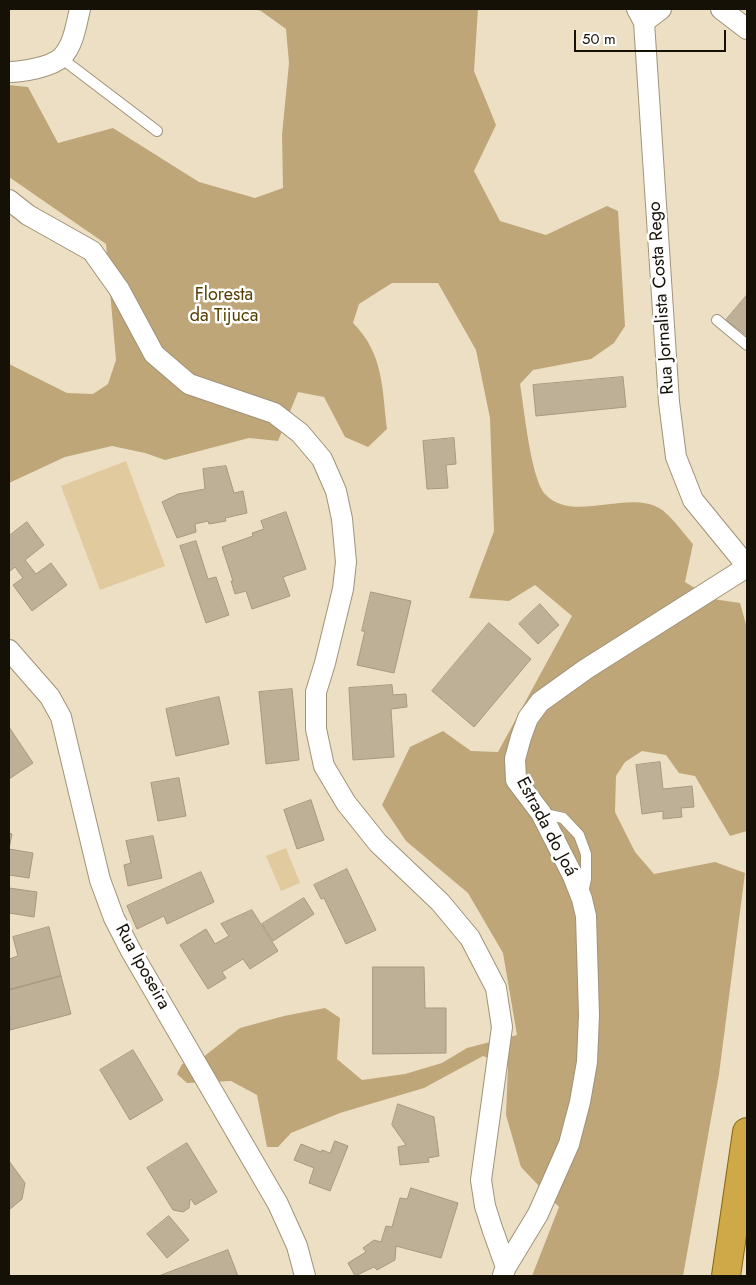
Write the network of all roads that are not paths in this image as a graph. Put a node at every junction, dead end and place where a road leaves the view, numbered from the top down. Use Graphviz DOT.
graph roads {
  1 [pos="80,9"];
  2 [pos="661,9"];
  3 [pos="721,9"];
  4 [pos="640,16"];
  5 [pos="747,29"];
  6 [pos="61,58"];
  7 [pos="9,72"];
  8 [pos="157,131"];
  9 [pos="9,200"];
  10 [pos="717,320"];
  11 [pos="747,345"];
  12 [pos="747,566"];
  13 [pos="9,650"];
  14 [pos="747,1132"];
  15 [pos="505,1272"];
  16 [pos="305,1276"];
  17 [pos="726,1276"];
  1 -- 6 [label="street"];
  2 -- 4 [label="street"];
  3 -- 5 [label="street"];
  4 -- 12 [label="street, Rua Jornalista Costa Rego"];
  6 -- 7 [label="street"];
  6 -- 8 [label="lane"];
  9 -- 15 [label="street"];
  10 -- 11 [label="lane"];
  12 -- 15 [label="street, Estrada do Joá"];
  13 -- 16 [label="street, Rua Iposeira"];
  14 -- 17 [label="highway"];
}
